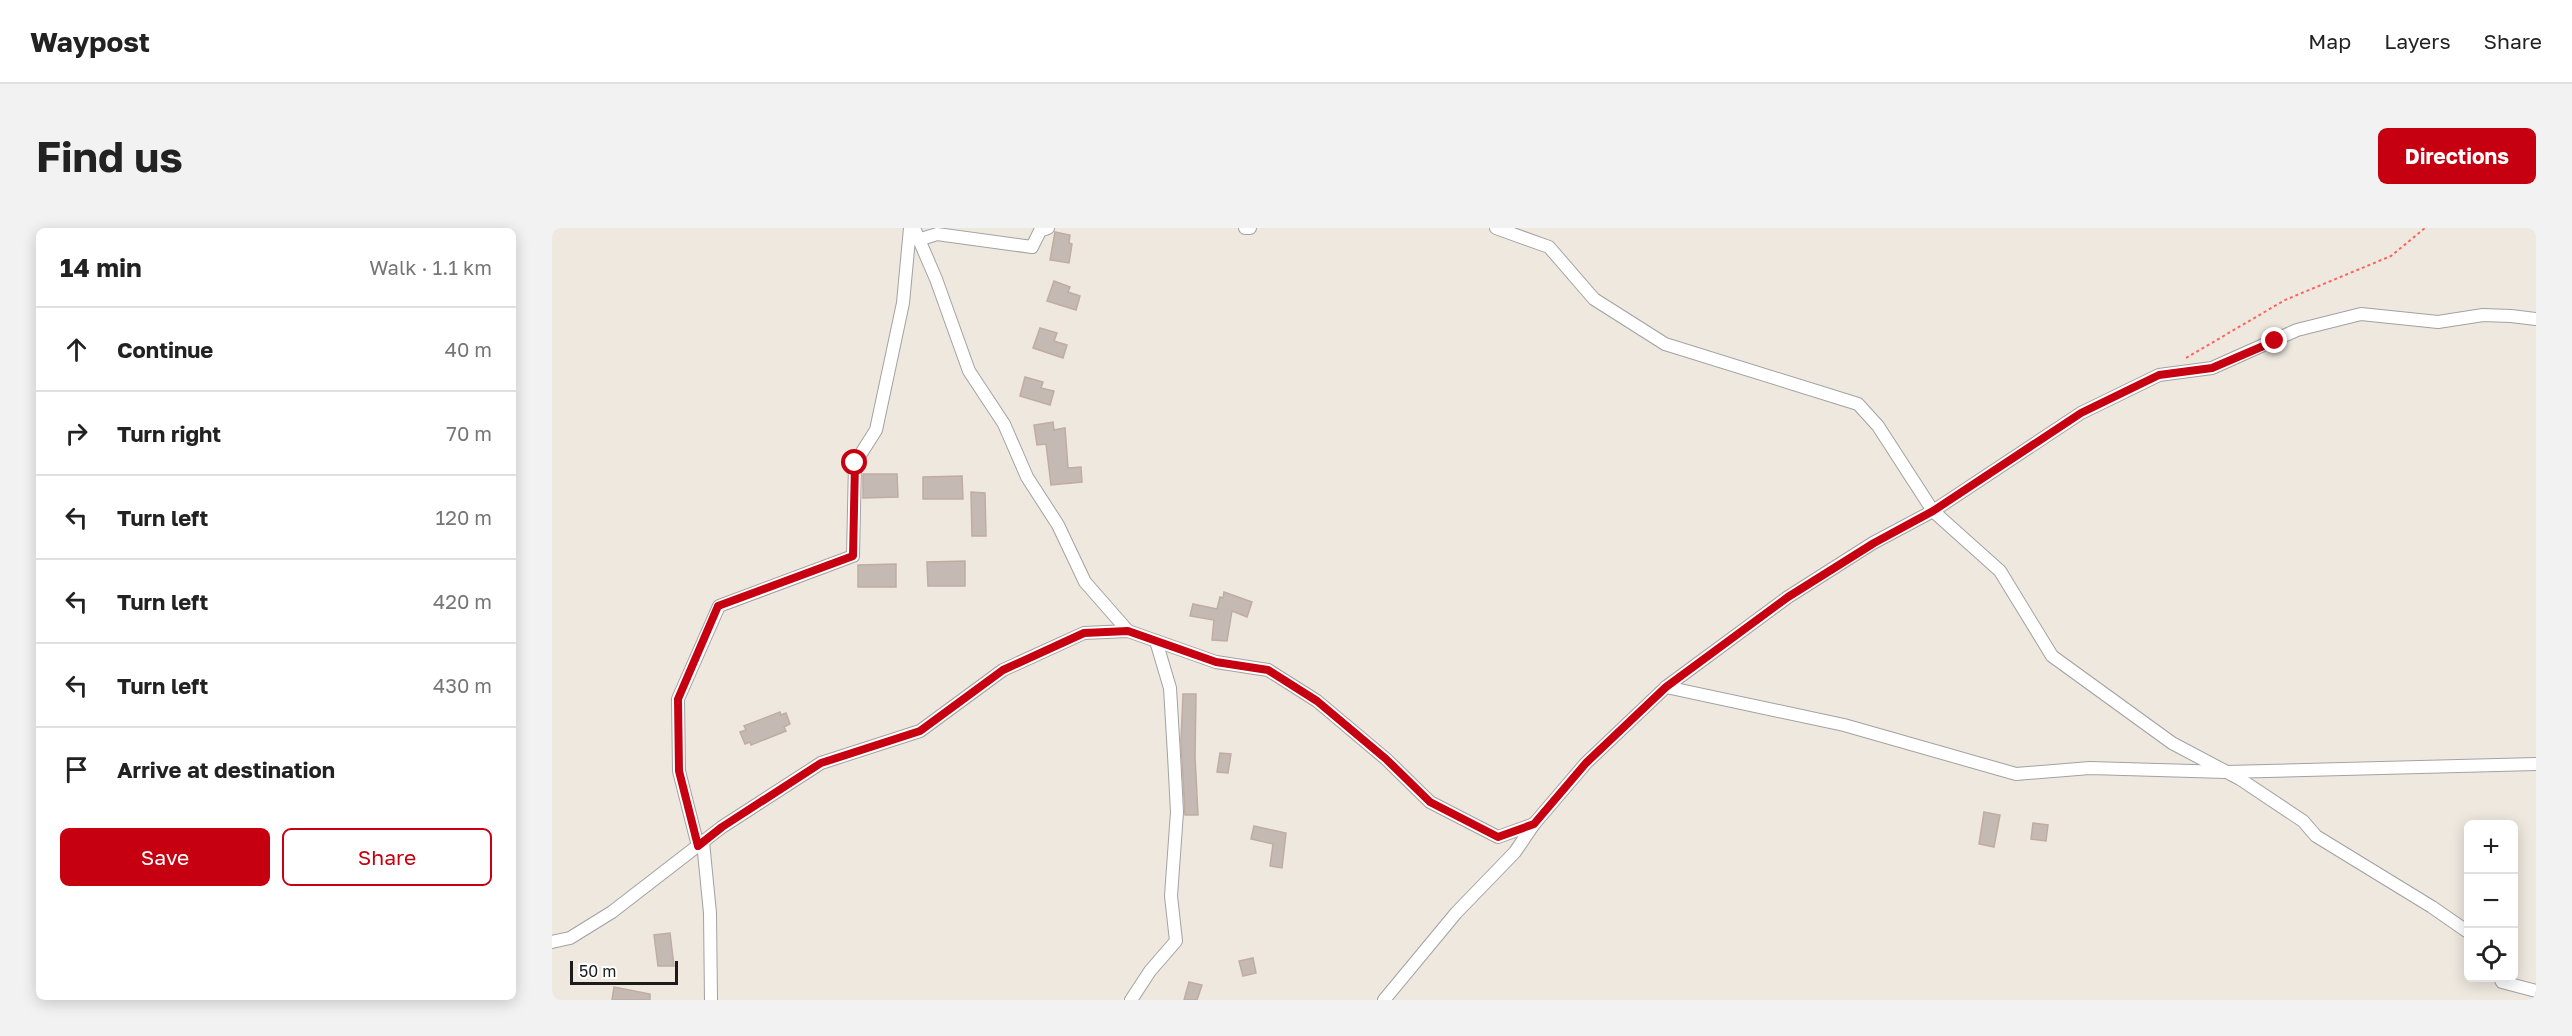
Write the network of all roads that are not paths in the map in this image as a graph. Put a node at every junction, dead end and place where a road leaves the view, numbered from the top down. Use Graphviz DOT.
graph roads {
  1 [pos="1048,228"];
  2 [pos="1245,228"];
  3 [pos="1250,228"];
  4 [pos="1496,228"];
  5 [pos="914,232"];
  6 [pos="2536,320"];
  7 [pos="1933,511"];
  8 [pos="1128,631"];
  9 [pos="1156,641"];
  10 [pos="1666,687"];
  11 [pos="2536,765"];
  12 [pos="2226,772"];
  13 [pos="1534,824"];
  14 [pos="700,844"];
  15 [pos="2464,929"];
  16 [pos="552,942"];
  17 [pos="2502,982"];
  18 [pos="2536,991"];
  19 [pos="711,1000"];
  20 [pos="1131,1000"];
  21 [pos="1384,1000"];
  1 -- 5 [label="street"];
  2 -- 3 [label="street"];
  4 -- 7 [label="street"];
  5 -- 8 [label="street"];
  5 -- 14 [label="street"];
  6 -- 7 [label="street"];
  7 -- 10 [label="street"];
  7 -- 12 [label="street"];
  8 -- 9 [label="street"];
  8 -- 14 [label="street"];
  9 -- 13 [label="street"];
  9 -- 20 [label="street"];
  10 -- 12 [label="street"];
  10 -- 13 [label="street"];
  11 -- 12 [label="street"];
  12 -- 15 [label="street"];
  13 -- 21 [label="street"];
  14 -- 16 [label="street"];
  14 -- 19 [label="street"];
  17 -- 18 [label="street"];
}
